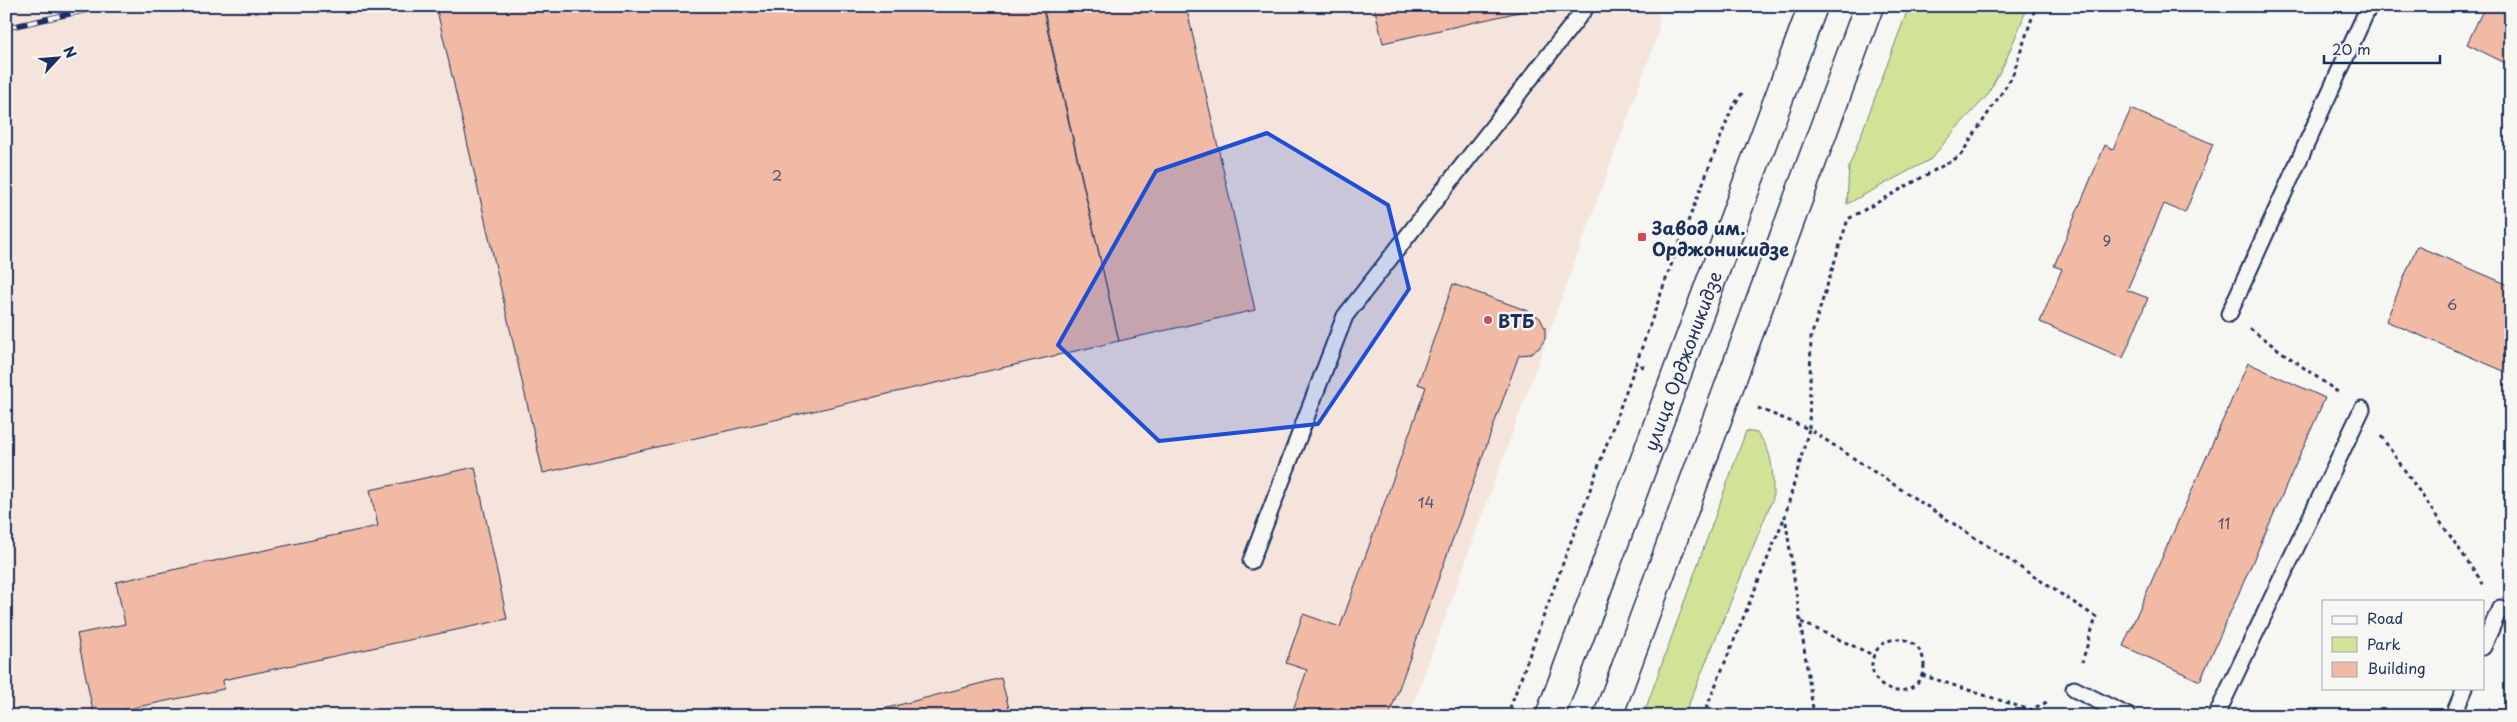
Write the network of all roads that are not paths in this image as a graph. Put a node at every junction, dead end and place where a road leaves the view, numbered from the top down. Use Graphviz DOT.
graph roads {
  1 [pos="1587,6"];
  2 [pos="1813,6"];
  3 [pos="1869,6"];
  4 [pos="2369,6"];
  5 [pos="2229,314"];
  6 [pos="2362,409"];
  7 [pos="1251,562"];
  8 [pos="2500,608"];
  9 [pos="2484,645"];
  10 [pos="2074,689"];
  11 [pos="2464,690"];
  12 [pos="1550,716"];
  13 [pos="1608,716"];
  14 [pos="2128,716"];
  15 [pos="2216,716"];
  16 [pos="2453,716"];
  1 -- 7 [label="lane"];
  2 -- 12 [label="main road, улица Орджоникидзе"];
  3 -- 13 [label="main road"];
  4 -- 5 [label="lane"];
  6 -- 15 [label="lane"];
  8 -- 9 [label="lane"];
  10 -- 14 [label="lane"];
  11 -- 16 [label="lane"];
}
